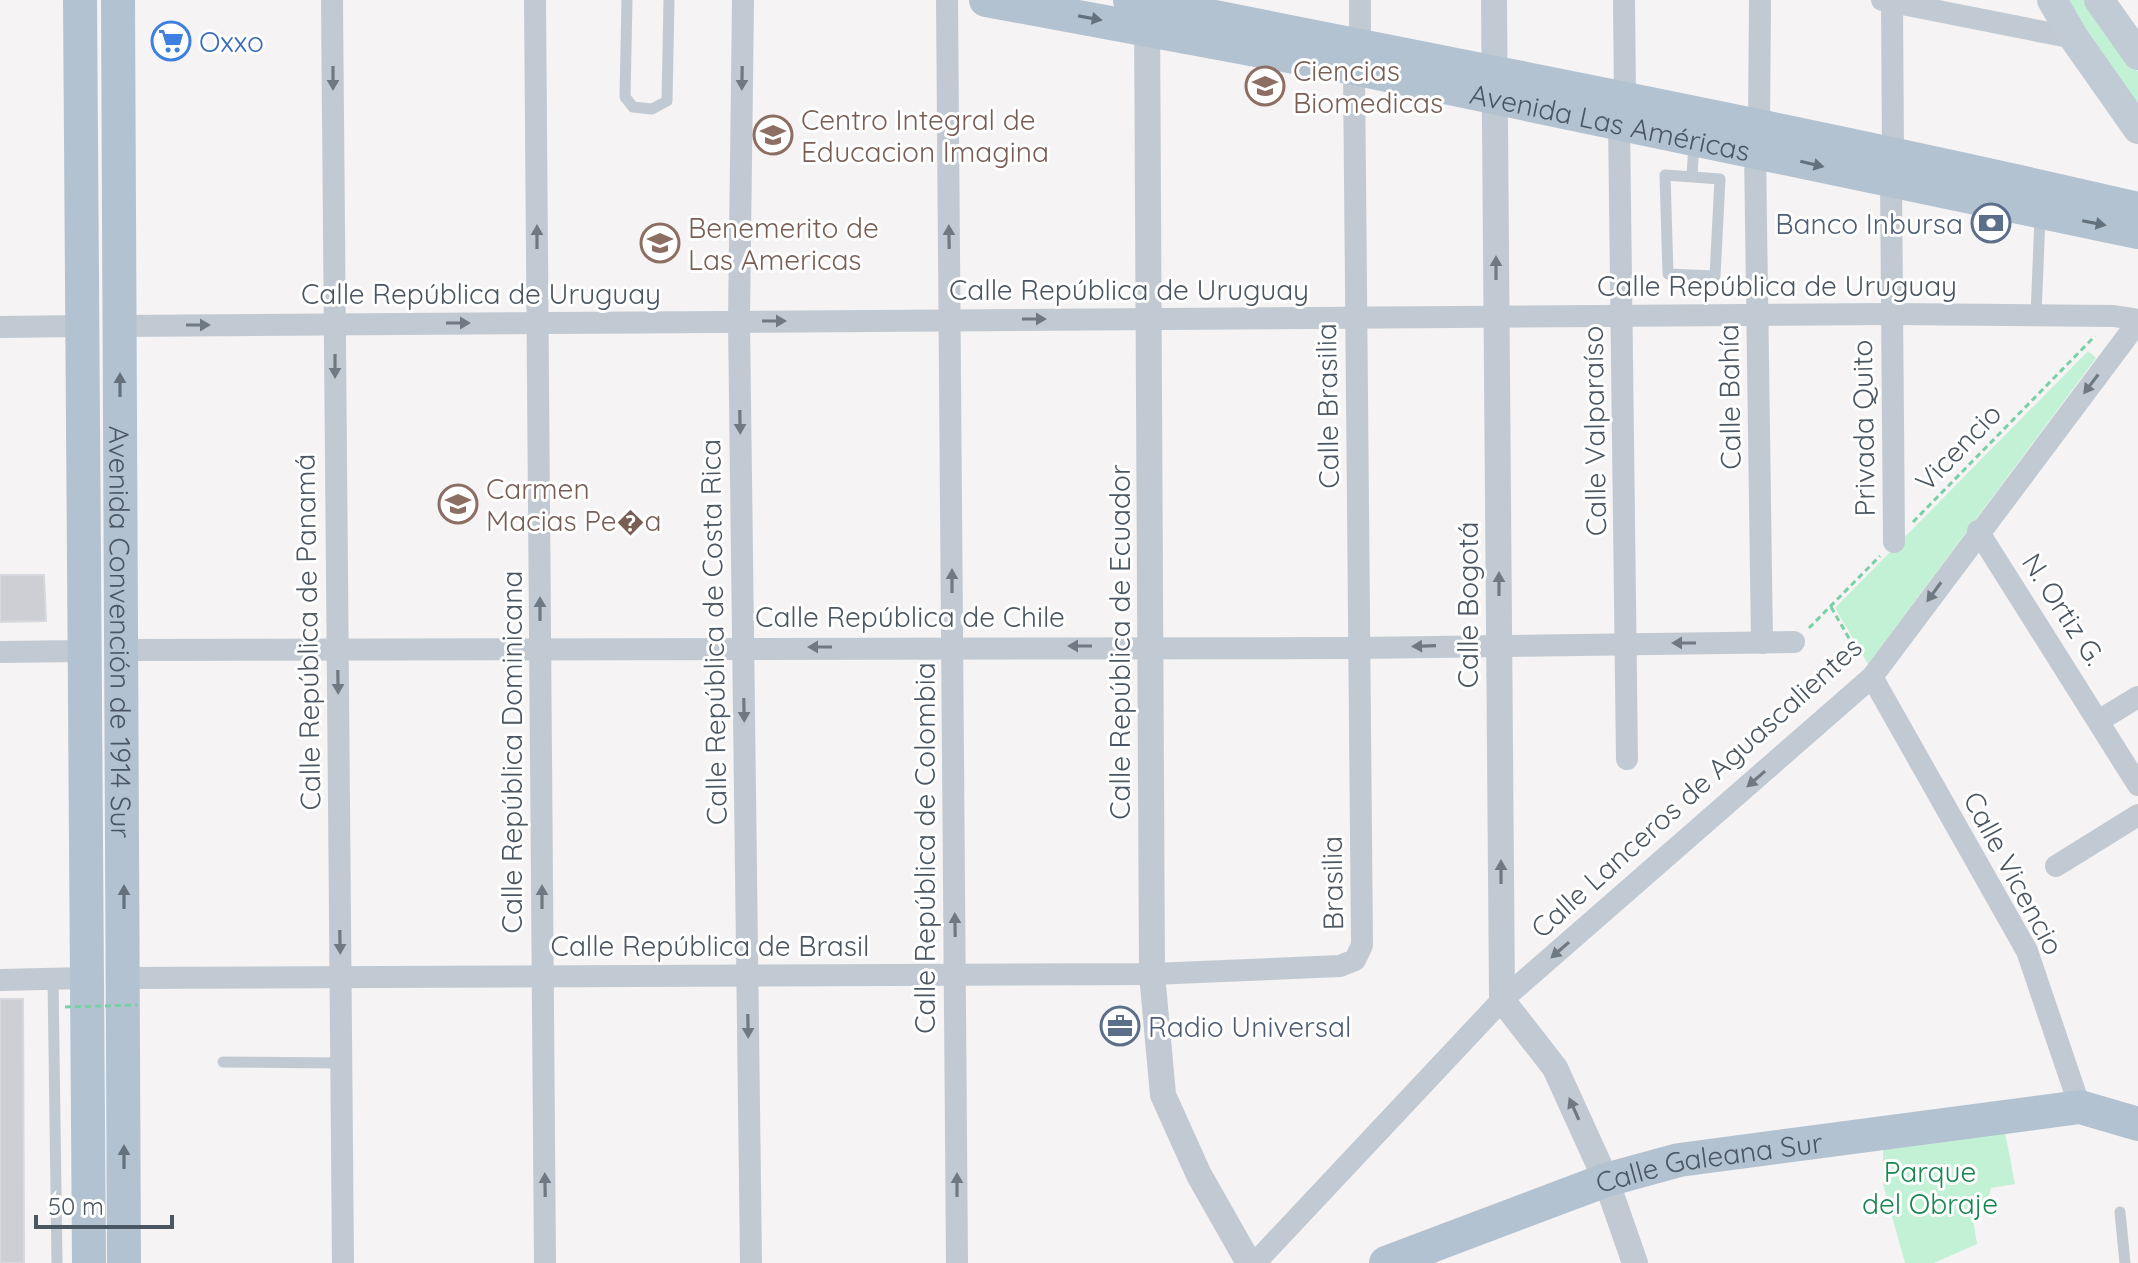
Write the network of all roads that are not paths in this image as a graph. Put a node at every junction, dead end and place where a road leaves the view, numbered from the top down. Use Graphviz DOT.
graph roads {
  1 [pos="80,0"];
  2 [pos="118,0"];
  3 [pos="332,0"];
  4 [pos="535,0"];
  5 [pos="627,0"];
  6 [pos="669,0"];
  7 [pos="743,0"];
  8 [pos="947,0"];
  9 [pos="986,0"];
  10 [pos="1360,0"];
  11 [pos="1494,0"];
  12 [pos="1624,0"];
  13 [pos="1760,0"];
  14 [pos="2052,0"];
  15 [pos="2099,0"];
  16 [pos="1887,1"];
  17 [pos="1143,8"];
  18 [pos="2074,38"];
  19 [pos="2138,55"];
  20 [pos="1357,56"];
  21 [pos="1494,85"];
  22 [pos="1622,109"];
  23 [pos="2138,129"];
  24 [pos="1695,138"];
  25 [pos="1757,138"];
  26 [pos="1892,167"];
  27 [pos="1692,176"];
  28 [pos="2138,209"];
  29 [pos="2041,212"];
  30 [pos="2138,232"];
  31 [pos="1892,314"];
  32 [pos="1622,315"];
  33 [pos="1758,315"];
  34 [pos="2036,315"];
  35 [pos="1496,316"];
  36 [pos="1356,317"];
  37 [pos="1149,319"];
  38 [pos="950,320"];
  39 [pos="739,321"];
  40 [pos="2138,321"];
  41 [pos="538,323"];
  42 [pos="335,324"];
  43 [pos="81,326"];
  44 [pos="120,326"];
  45 [pos="0,327"];
  46 [pos="1978,531"];
  47 [pos="1894,542"];
  48 [pos="1794,642"];
  49 [pos="1499,643"];
  50 [pos="1627,643"];
  51 [pos="1762,643"];
  52 [pos="952,646"];
  53 [pos="1151,646"];
  54 [pos="540,647"];
  55 [pos="743,647"];
  56 [pos="337,648"];
  57 [pos="1359,648"];
  58 [pos="122,650"];
  59 [pos="83,651"];
  60 [pos="0,652"];
  61 [pos="1872,677"];
  62 [pos="2138,697"];
  63 [pos="2100,720"];
  64 [pos="1627,759"];
  65 [pos="2138,785"];
  66 [pos="2138,815"];
  67 [pos="2056,866"];
  68 [pos="955,973"];
  69 [pos="747,974"];
  70 [pos="1152,974"];
  71 [pos="543,976"];
  72 [pos="69,978"];
  73 [pos="340,978"];
  74 [pos="0,980"];
  75 [pos="131,992"];
  76 [pos="1502,1000"];
  77 [pos="223,1062"];
  78 [pos="341,1063"];
  79 [pos="2080,1107"];
  80 [pos="2138,1124"];
  81 [pos="1606,1180"];
  82 [pos="2120,1212"];
  83 [pos="1448,1252"];
  84 [pos="57,1263"];
  85 [pos="89,1263"];
  86 [pos="124,1263"];
  87 [pos="343,1263"];
  88 [pos="545,1263"];
  89 [pos="751,1263"];
  90 [pos="957,1263"];
  91 [pos="1249,1263"];
  92 [pos="1255,1263"];
  93 [pos="1386,1263"];
  94 [pos="1635,1263"];
  95 [pos="2125,1263"];
  1 -- 43 [label="main road, Avenida Convención de 1914 Sur"];
  2 -- 44 [label="main road, Avenida Convención de 1914 Sur"];
  3 -- 42 [label="street, Calle República de Panamá, one-way"];
  41 -- 4 [label="street, Calle República Dominicana, one-way"];
  5 -- 6 [label="lane"];
  7 -- 39 [label="street, Calle República de Costa Rica, one-way"];
  38 -- 8 [label="street, Calle República de Colombia, one-way"];
  9 -- 17 [label="main road, Avenida Las Américas, one-way"];
  10 -- 20 [label="street, Calle Brasilia"];
  11 -- 21 [label="street, Calle Bogotá"];
  12 -- 22 [label="street, Calle Valparaíso"];
  13 -- 25 [label="street, Calle Bahía"];
  14 -- 18 [label="main road"];
  15 -- 19 [label="main road"];
  16 -- 18 [label="street"];
  16 -- 26 [label="street, Privada Quito"];
  17 -- 20 [label="main road, Avenida Las Américas"];
  17 -- 37 [label="street, Calle República de Ecuador"];
  18 -- 23 [label="main road"];
  20 -- 21 [label="main road, Avenida Las Américas"];
  20 -- 36 [label="street, Calle Brasilia"];
  21 -- 22 [label="main road, Avenida Las Américas"];
  35 -- 21 [label="street, Calle Bogotá, one-way"];
  22 -- 24 [label="main road, Avenida Las Américas"];
  22 -- 25 [label="main road, Avenida Las Américas"];
  22 -- 32 [label="street, Calle Valparaíso"];
  24 -- 25 [label="main road, Avenida Las Américas"];
  24 -- 27 [label="lane"];
  25 -- 26 [label="main road, Avenida Las Américas"];
  25 -- 33 [label="street, Calle Bahía"];
  26 -- 28 [label="main road, Avenida Las Américas"];
  26 -- 29 [label="main road, Avenida Las Américas"];
  26 -- 31 [label="street, Privada Quito"];
  27 -- 27 [label="lane"];
  29 -- 30 [label="main road, Avenida Las Américas, one-way"];
  29 -- 34 [label="lane"];
  31 -- 33 [label="street, Calle República de Uruguay"];
  31 -- 34 [label="street, Calle República de Uruguay"];
  31 -- 47 [label="street, Privada Quito"];
  32 -- 33 [label="street, Calle República de Uruguay"];
  32 -- 35 [label="street, Calle República de Uruguay"];
  32 -- 50 [label="street, Calle Valparaíso"];
  33 -- 51 [label="street, Calle Bahía"];
  34 -- 40 [label="street, Calle República de Uruguay"];
  35 -- 36 [label="street, Calle República de Uruguay"];
  49 -- 35 [label="street, Calle Bogotá, one-way"];
  36 -- 37 [label="street, Calle República de Uruguay"];
  36 -- 57 [label="street, Calle Brasilia"];
  38 -- 37 [label="street, Calle República de Uruguay, one-way"];
  37 -- 53 [label="street, Calle República de Ecuador"];
  39 -- 38 [label="street, Calle República de Uruguay, one-way"];
  52 -- 38 [label="street, Calle República de Colombia, one-way"];
  39 -- 41 [label="street, Calle República de Uruguay"];
  39 -- 55 [label="street, Calle República de Costa Rica, one-way"];
  40 -- 46 [label="street, Calle Lanceros de Aguascalientes, one-way"];
  42 -- 41 [label="street, Calle República de Uruguay, one-way"];
  54 -- 41 [label="street, Calle República Dominicana, one-way"];
  44 -- 42 [label="street, Calle República de Uruguay, one-way"];
  42 -- 56 [label="street, Calle República de Panamá, one-way"];
  43 -- 45 [label="street"];
  43 -- 59 [label="main road, Avenida Convención de 1914 Sur"];
  58 -- 44 [label="main road, Avenida Convención de 1914 Sur, one-way"];
  46 -- 61 [label="street, Calle Lanceros de Aguascalientes, one-way"];
  46 -- 63 [label="street, N. Ortiz G."];
  48 -- 51 [label="street, Calle República de Chile"];
  49 -- 50 [label="street, Calle República de Chile"];
  49 -- 57 [label="street, Calle República de Chile, one-way"];
  76 -- 49 [label="street, Calle Bogotá, one-way"];
  51 -- 50 [label="street, Calle República de Chile, one-way"];
  50 -- 64 [label="street, Calle Valparaíso"];
  53 -- 52 [label="street, Calle República de Chile, one-way"];
  52 -- 55 [label="street, Calle República de Chile, one-way"];
  68 -- 52 [label="street, Calle República de Colombia, one-way"];
  53 -- 57 [label="street, Calle República de Chile"];
  53 -- 70 [label="street, Calle República de Ecuador"];
  54 -- 55 [label="street, Calle República de Chile"];
  54 -- 56 [label="street, Calle República de Chile"];
  71 -- 54 [label="street, Calle República Dominicana, one-way"];
  55 -- 69 [label="street, Calle República de Costa Rica, one-way"];
  56 -- 58 [label="street, Calle República de Chile"];
  56 -- 73 [label="street, Calle República de Panamá, one-way"];
  57 -- 70 [label="street, Brasilia"];
  75 -- 58 [label="main road, Avenida Convención de 1914 Sur, one-way"];
  59 -- 60 [label="street"];
  59 -- 72 [label="main road, Avenida Convención de 1914 Sur"];
  61 -- 76 [label="street, Calle Lanceros de Aguascalientes, one-way"];
  61 -- 79 [label="street, Calle Vicencio"];
  62 -- 63 [label="street"];
  63 -- 65 [label="street, N. Ortiz G."];
  66 -- 67 [label="street"];
  68 -- 69 [label="street, Calle República de Brasil"];
  68 -- 70 [label="street, Calle República de Brasil"];
  90 -- 68 [label="street, Calle República de Colombia, one-way"];
  69 -- 71 [label="street, Calle República de Brasil"];
  69 -- 89 [label="street, Calle República de Costa Rica, one-way"];
  70 -- 91 [label="street, Calle República de Ecuador"];
  71 -- 73 [label="street, Calle República de Brasil"];
  88 -- 71 [label="street, Calle República Dominicana, one-way"];
  72 -- 74 [label="street"];
  72 -- 84 [label="lane"];
  72 -- 85 [label="main road, Avenida Convención de 1914 Sur"];
  73 -- 75 [label="street, Calle República de Brasil"];
  73 -- 78 [label="street, Calle República de Panamá"];
  86 -- 75 [label="main road, Avenida Convención de 1914 Sur, one-way"];
  81 -- 76 [label="street, one-way"];
  76 -- 92 [label="street, Calle Lanceros de Aguascalientes"];
  77 -- 78 [label="lane"];
  78 -- 87 [label="street, Calle República de Panamá"];
  79 -- 80 [label="main road, Calle Galeana Sur"];
  79 -- 81 [label="main road, Calle Galeana Sur"];
  81 -- 83 [label="main road, Calle Galeana Sur"];
  81 -- 94 [label="street"];
  82 -- 95 [label="lane"];
  83 -- 93 [label="main road, Calle Galeana Sur"];
}
